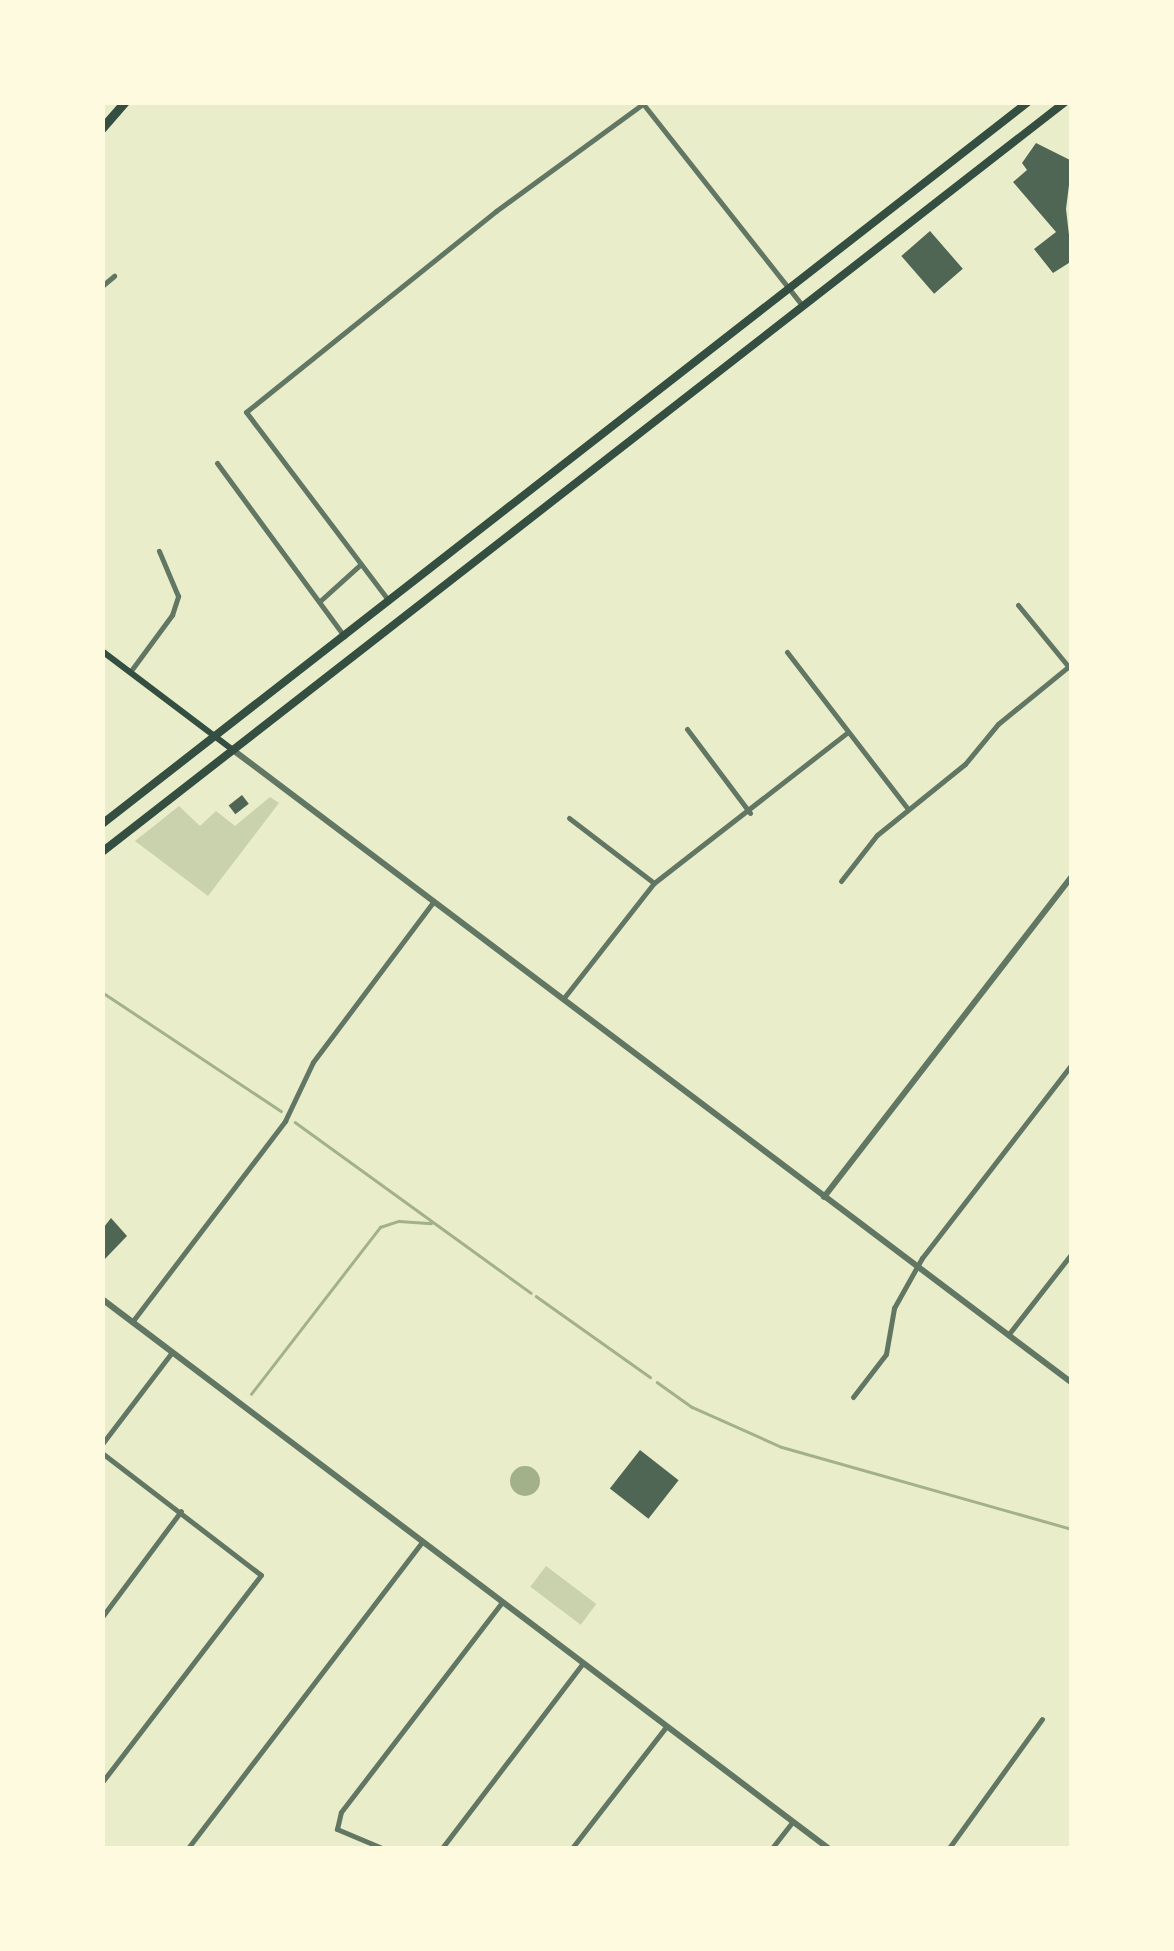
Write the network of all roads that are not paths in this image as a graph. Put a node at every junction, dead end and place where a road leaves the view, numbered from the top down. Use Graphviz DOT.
graph roads {
  1 [pos="125,102"];
  2 [pos="1028,102"];
  3 [pos="1065,102"];
  4 [pos="643,103"];
  5 [pos="102,128"];
  6 [pos="114,276"];
  7 [pos="102,286"];
  8 [pos="790,289"];
  9 [pos="802,305"];
  10 [pos="217,463"];
  11 [pos="159,551"];
  12 [pos="361,564"];
  13 [pos="320,601"];
  14 [pos="388,601"];
  15 [pos="1018,605"];
  16 [pos="344,636"];
  17 [pos="102,652"];
  18 [pos="786,652"];
  19 [pos="1070,669"];
  20 [pos="130,672"];
  21 [pos="687,728"];
  22 [pos="847,732"];
  23 [pos="216,736"];
  24 [pos="233,750"];
  25 [pos="906,808"];
  26 [pos="750,813"];
  27 [pos="570,818"];
  28 [pos="102,824"];
  29 [pos="102,852"];
  30 [pos="1072,876"];
  31 [pos="841,881"];
  32 [pos="654,882"];
  33 [pos="434,901"];
  34 [pos="562,999"];
  35 [pos="1072,1064"];
  36 [pos="824,1197"];
  37 [pos="1072,1253"];
  38 [pos="917,1266"];
  39 [pos="102,1299"];
  40 [pos="132,1322"];
  41 [pos="1008,1335"];
  42 [pos="172,1352"];
  43 [pos="1072,1383"];
  44 [pos="853,1397"];
  45 [pos="102,1444"];
  46 [pos="102,1453"];
  47 [pos="181,1512"];
  48 [pos="420,1543"];
  49 [pos="502,1602"];
  50 [pos="102,1617"];
  51 [pos="582,1664"];
  52 [pos="1042,1719"];
  53 [pos="666,1726"];
  54 [pos="102,1782"];
  55 [pos="792,1822"];
  56 [pos="188,1848"];
  57 [pos="382,1848"];
  58 [pos="442,1848"];
  59 [pos="572,1848"];
  60 [pos="772,1848"];
  61 [pos="828,1848"];
  62 [pos="949,1848"];
  1 -- 5 [label="highway"];
  2 -- 8 [label="main road"];
  3 -- 9 [label="main road"];
  4 -- 8 [label="street"];
  4 -- 12 [label="street"];
  6 -- 7 [label="street"];
  8 -- 9 [label="street"];
  8 -- 14 [label="main road"];
  9 -- 24 [label="main road"];
  10 -- 13 [label="street"];
  11 -- 20 [label="street"];
  12 -- 13 [label="street"];
  12 -- 14 [label="street"];
  13 -- 16 [label="street"];
  14 -- 16 [label="main road"];
  15 -- 19 [label="street"];
  16 -- 23 [label="main road"];
  17 -- 20 [label="main road"];
  18 -- 22 [label="street"];
  19 -- 25 [label="street"];
  20 -- 23 [label="main road"];
  21 -- 26 [label="street"];
  22 -- 25 [label="street"];
  22 -- 26 [label="street"];
  23 -- 24 [label="main road"];
  23 -- 28 [label="main road"];
  24 -- 29 [label="main road"];
  24 -- 33 [label="street"];
  25 -- 31 [label="street"];
  26 -- 32 [label="street"];
  27 -- 32 [label="street"];
  30 -- 36 [label="street"];
  32 -- 34 [label="street"];
  33 -- 34 [label="street"];
  33 -- 40 [label="street"];
  34 -- 36 [label="street"];
  35 -- 38 [label="street"];
  36 -- 38 [label="street"];
  37 -- 41 [label="street"];
  38 -- 41 [label="street"];
  38 -- 44 [label="street"];
  39 -- 40 [label="street"];
  40 -- 42 [label="street"];
  41 -- 43 [label="street"];
  42 -- 45 [label="street"];
  42 -- 48 [label="street"];
  46 -- 47 [label="street"];
  47 -- 50 [label="street"];
  47 -- 54 [label="street"];
  48 -- 49 [label="street"];
  48 -- 56 [label="street"];
  49 -- 51 [label="street"];
  49 -- 57 [label="street"];
  51 -- 53 [label="street"];
  51 -- 58 [label="street"];
  52 -- 62 [label="street"];
  53 -- 55 [label="street"];
  53 -- 59 [label="street"];
  55 -- 60 [label="street"];
  55 -- 61 [label="street"];
}
